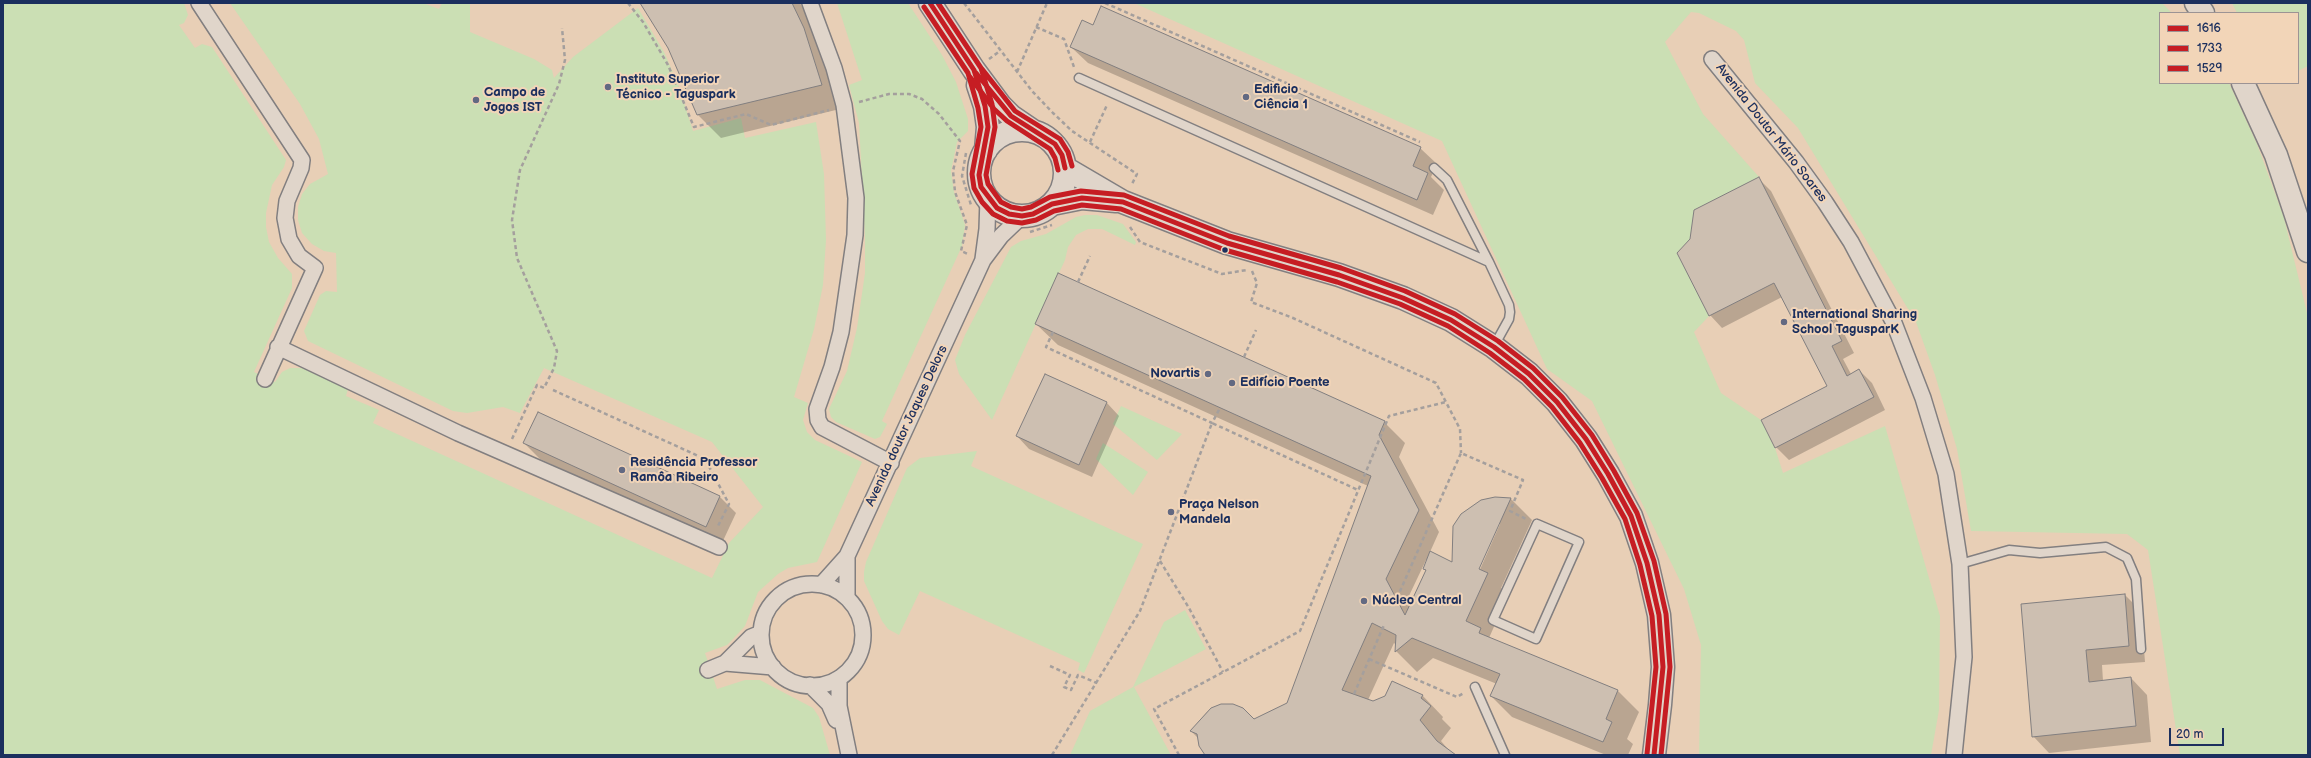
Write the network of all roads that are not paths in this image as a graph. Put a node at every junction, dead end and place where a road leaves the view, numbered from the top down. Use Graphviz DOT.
graph roads {
  1 [pos="199,3"];
  2 [pos="810,3"];
  3 [pos="930,3"];
  4 [pos="2196,3"];
  5 [pos="2202,12"];
  6 [pos="1712,59"];
  7 [pos="974,70"];
  8 [pos="1079,78"];
  9 [pos="2243,84"];
  10 [pos="1033,131"];
  11 [pos="986,150"];
  12 [pos="1065,168"];
  13 [pos="1434,168"];
  14 [pos="988,198"];
  15 [pos="1123,202"];
  16 [pos="1053,214"];
  17 [pos="1024,225"];
  18 [pos="2308,251"];
  19 [pos="983,260"];
  20 [pos="1489,262"];
  21 [pos="278,347"];
  22 [pos="1494,347"];
  23 [pos="265,379"];
  24 [pos="891,463"];
  25 [pos="1537,524"];
  26 [pos="714,545"];
  27 [pos="847,556"];
  28 [pos="1960,564"];
  29 [pos="821,584"];
  30 [pos="847,598"];
  31 [pos="761,633"];
  32 [pos="2141,649"];
  33 [pos="725,663"];
  34 [pos="773,667"];
  35 [pos="708,670"];
  36 [pos="839,678"];
  37 [pos="810,685"];
  38 [pos="1475,687"];
  39 [pos="847,748"];
  40 [pos="1505,755"];
  41 [pos="1654,755"];
  42 [pos="1954,755"];
  1 -- 21 [label="street"];
  2 -- 24 [label="street"];
  3 -- 7 [label="main road"];
  4 -- 5 [label="main road"];
  6 -- 28 [label="street, Avenida Doutor Mário Soares"];
  7 -- 10 [label="main road"];
  7 -- 11 [label="main road"];
  8 -- 20 [label="lane"];
  9 -- 18 [label="main road"];
  10 -- 11 [label="main road"];
  10 -- 12 [label="main road"];
  11 -- 14 [label="main road"];
  12 -- 15 [label="main road"];
  12 -- 16 [label="main road"];
  13 -- 20 [label="lane"];
  14 -- 17 [label="main road"];
  14 -- 19 [label="street, Avenida doutor Jaques Delors"];
  15 -- 16 [label="main road"];
  15 -- 22 [label="main road"];
  16 -- 17 [label="main road"];
  17 -- 19 [label="street, Avenida doutor Jaques Delors"];
  19 -- 24 [label="street, Avenida doutor Jaques Delors"];
  20 -- 22 [label="lane"];
  21 -- 23 [label="street"];
  21 -- 26 [label="street"];
  22 -- 41 [label="main road"];
  24 -- 27 [label="street, Avenida doutor Jaques Delors"];
  25 -- 25 [label="lane"];
  27 -- 29 [label="street, Avenida doutor Jaques Delors"];
  27 -- 30 [label="street"];
  28 -- 32 [label="lane"];
  28 -- 42 [label="street, Avenida Doutor Mário Soares"];
  29 -- 30 [label="street"];
  29 -- 31 [label="street"];
  30 -- 36 [label="street"];
  31 -- 33 [label="street"];
  31 -- 34 [label="street"];
  33 -- 34 [label="street"];
  33 -- 35 [label="street"];
  34 -- 37 [label="street"];
  36 -- 37 [label="street"];
  36 -- 39 [label="street"];
  37 -- 39 [label="street"];
  38 -- 40 [label="lane"];
}
